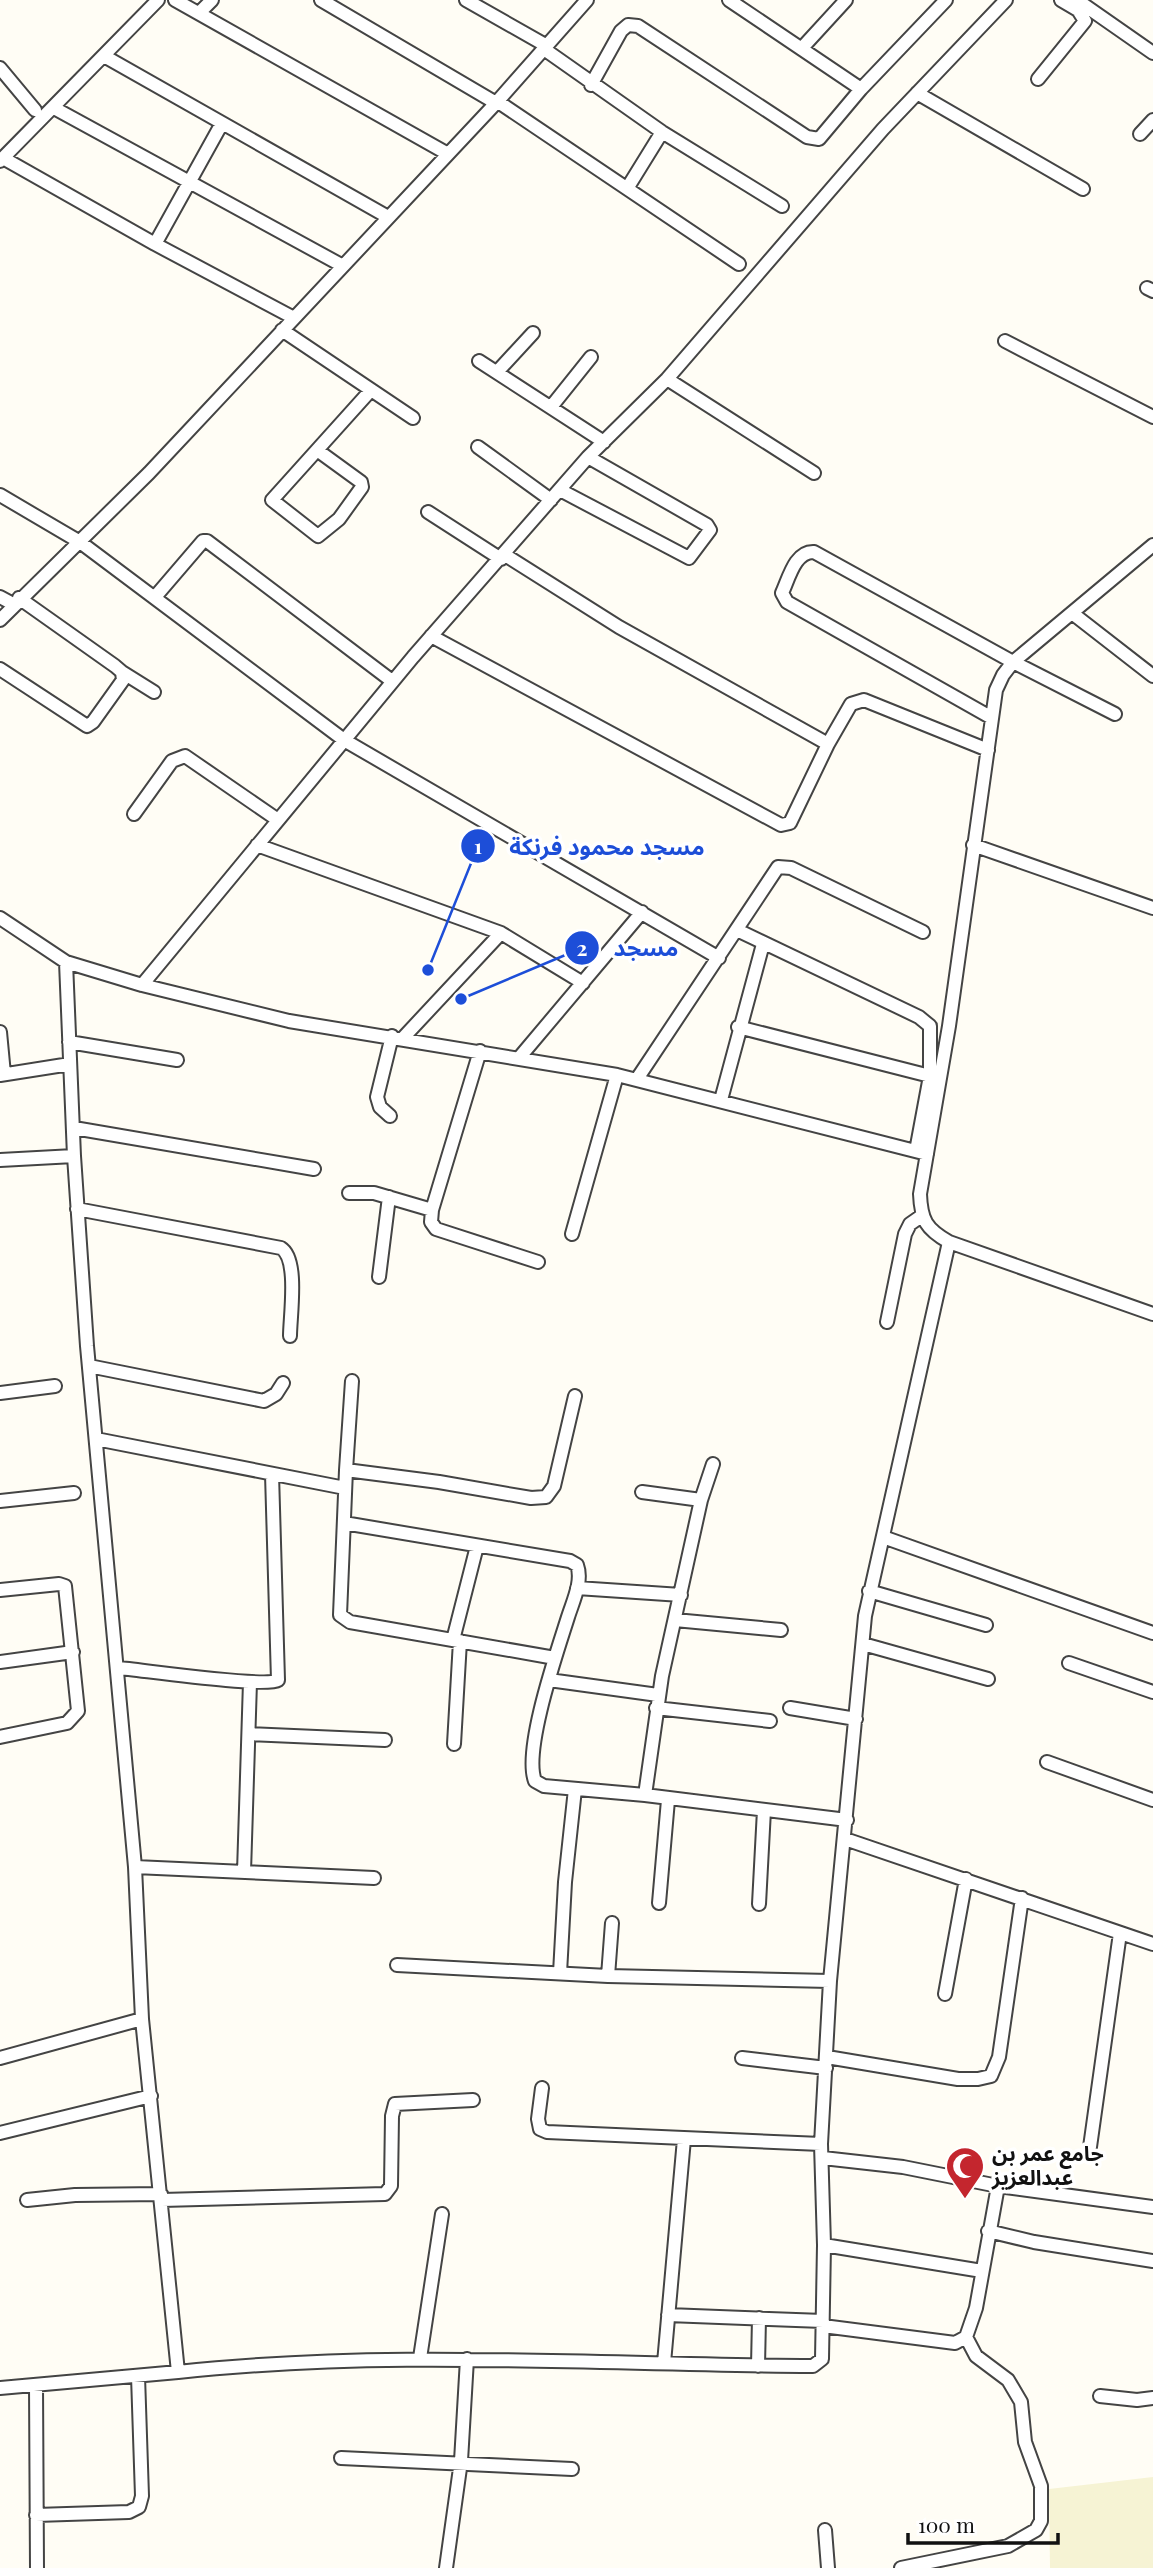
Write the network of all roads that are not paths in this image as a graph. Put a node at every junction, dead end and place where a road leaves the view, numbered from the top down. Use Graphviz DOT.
graph roads {
  1 [pos="158,0"];
  2 [pos="175,0"];
  3 [pos="212,0"];
  4 [pos="321,0"];
  5 [pos="466,0"];
  6 [pos="587,0"];
  7 [pos="846,0"];
  8 [pos="946,0"];
  9 [pos="1006,0"];
  10 [pos="1062,0"];
  11 [pos="1077,0"];
  12 [pos="735,1"];
  13 [pos="199,13"];
  14 [pos="545,48"];
  15 [pos="802,48"];
  16 [pos="1153,53"];
  17 [pos="104,56"];
  18 [pos="0,68"];
  19 [pos="1038,79"];
  20 [pos="591,85"];
  21 [pos="861,89"];
  22 [pos="917,93"];
  23 [pos="497,102"];
  24 [pos="54,108"];
  25 [pos="35,110"];
  26 [pos="1153,120"];
  27 [pos="221,125"];
  28 [pos="662,132"];
  29 [pos="1140,134"];
  30 [pos="448,154"];
  31 [pos="2,159"];
  32 [pos="188,184"];
  33 [pos="628,187"];
  34 [pos="1083,189"];
  35 [pos="782,206"];
  36 [pos="388,217"];
  37 [pos="155,244"];
  38 [pos="739,264"];
  39 [pos="342,266"];
  40 [pos="294,317"];
  41 [pos="282,330"];
  42 [pos="533,333"];
  43 [pos="1005,341"];
  44 [pos="591,357"];
  45 [pos="479,361"];
  46 [pos="497,372"];
  47 [pos="667,379"];
  48 [pos="371,390"];
  49 [pos="551,407"];
  50 [pos="1153,417"];
  51 [pos="413,418"];
  52 [pos="604,442"];
  53 [pos="478,447"];
  54 [pos="317,450"];
  55 [pos="588,457"];
  56 [pos="814,472"];
  57 [pos="0,495"];
  58 [pos="555,495"];
  59 [pos="428,512"];
  60 [pos="80,542"];
  61 [pos="1153,545"];
  62 [pos="503,557"];
  63 [pos="0,597"];
  64 [pos="155,597"];
  65 [pos="16,601"];
  66 [pos="1072,613"];
  67 [pos="0,620"];
  68 [pos="431,636"];
  69 [pos="1013,662"];
  70 [pos="0,669"];
  71 [pos="122,672"];
  72 [pos="1153,676"];
  73 [pos="392,681"];
  74 [pos="154,692"];
  75 [pos="1115,714"];
  76 [pos="992,718"];
  77 [pos="344,740"];
  78 [pos="828,744"];
  79 [pos="988,750"];
  80 [pos="134,814"];
  81 [pos="278,820"];
  82 [pos="257,845"];
  83 [pos="973,845"];
  84 [pos="1153,908"];
  85 [pos="642,912"];
  86 [pos="0,918"];
  87 [pos="737,930"];
  88 [pos="923,932"];
  89 [pos="500,933"];
  90 [pos="764,944"];
  91 [pos="719,958"];
  92 [pos="66,962"];
  93 [pos="583,984"];
  94 [pos="142,985"];
  95 [pos="738,1027"];
  96 [pos="0,1032"];
  97 [pos="397,1037"];
  98 [pos="69,1042"];
  99 [pos="480,1051"];
  100 [pos="519,1058"];
  101 [pos="177,1060"];
  102 [pos="70,1064"];
  103 [pos="2,1074"];
  104 [pos="617,1075"];
  105 [pos="930,1076"];
  106 [pos="637,1080"];
  107 [pos="721,1100"];
  108 [pos="390,1115"];
  109 [pos="74,1129"];
  110 [pos="922,1152"];
  111 [pos="74,1156"];
  112 [pos="0,1160"];
  113 [pos="314,1169"];
  114 [pos="349,1194"];
  115 [pos="389,1197"];
  116 [pos="78,1209"];
  117 [pos="432,1210"];
  118 [pos="920,1217"];
  119 [pos="572,1234"];
  120 [pos="949,1241"];
  121 [pos="538,1262"];
  122 [pos="380,1277"];
  123 [pos="1153,1314"];
  124 [pos="887,1322"];
  125 [pos="289,1336"];
  126 [pos="89,1366"];
  127 [pos="352,1381"];
  128 [pos="283,1382"];
  129 [pos="55,1386"];
  130 [pos="0,1393"];
  131 [pos="575,1396"];
  132 [pos="96,1439"];
  133 [pos="713,1464"];
  134 [pos="346,1470"];
  135 [pos="272,1474"];
  136 [pos="345,1489"];
  137 [pos="642,1492"];
  138 [pos="74,1493"];
  139 [pos="701,1500"];
  140 [pos="0,1501"];
  141 [pos="344,1523"];
  142 [pos="883,1537"];
  143 [pos="477,1546"];
  144 [pos="577,1588"];
  145 [pos="0,1590"];
  146 [pos="869,1591"];
  147 [pos="681,1595"];
  148 [pos="676,1620"];
  149 [pos="986,1625"];
  150 [pos="781,1630"];
  151 [pos="1153,1633"];
  152 [pos="457,1641"];
  153 [pos="863,1644"];
  154 [pos="73,1651"];
  155 [pos="555,1658"];
  156 [pos="0,1662"];
  157 [pos="1069,1663"];
  158 [pos="118,1668"];
  159 [pos="988,1679"];
  160 [pos="549,1680"];
  161 [pos="250,1682"];
  162 [pos="1153,1692"];
  163 [pos="657,1702"];
  164 [pos="790,1708"];
  165 [pos="856,1719"];
  166 [pos="770,1721"];
  167 [pos="251,1734"];
  168 [pos="0,1737"];
  169 [pos="385,1740"];
  170 [pos="454,1744"];
  171 [pos="1046,1762"];
  172 [pos="575,1789"];
  173 [pos="645,1795"];
  174 [pos="668,1800"];
  175 [pos="1153,1800"];
  176 [pos="764,1810"];
  177 [pos="846,1820"];
  178 [pos="845,1839"];
  179 [pos="135,1867"];
  180 [pos="244,1872"];
  181 [pos="374,1878"];
  182 [pos="966,1879"];
  183 [pos="1022,1898"];
  184 [pos="659,1903"];
  185 [pos="759,1904"];
  186 [pos="612,1923"];
  187 [pos="1119,1933"];
  188 [pos="1153,1944"];
  189 [pos="397,1965"];
  190 [pos="560,1973"];
  191 [pos="608,1976"];
  192 [pos="830,1981"];
  193 [pos="945,1994"];
  194 [pos="142,2019"];
  195 [pos="0,2057"];
  196 [pos="742,2058"];
  197 [pos="827,2062"];
  198 [pos="542,2088"];
  199 [pos="151,2096"];
  200 [pos="473,2099"];
  201 [pos="0,2133"];
  202 [pos="684,2138"];
  203 [pos="821,2144"];
  204 [pos="1090,2147"];
  205 [pos="823,2158"];
  206 [pos="998,2186"];
  207 [pos="161,2197"];
  208 [pos="27,2200"];
  209 [pos="1153,2207"];
  210 [pos="442,2214"];
  211 [pos="988,2231"];
  212 [pos="824,2245"];
  213 [pos="1153,2261"];
  214 [pos="982,2271"];
  215 [pos="668,2315"];
  216 [pos="759,2318"];
  217 [pos="823,2323"];
  218 [pos="966,2337"];
  219 [pos="421,2358"];
  220 [pos="467,2359"];
  221 [pos="664,2363"];
  222 [pos="758,2366"];
  223 [pos="178,2372"];
  224 [pos="138,2376"];
  225 [pos="36,2385"];
  226 [pos="0,2388"];
  227 [pos="1100,2396"];
  228 [pos="1153,2398"];
  229 [pos="341,2458"];
  230 [pos="461,2461"];
  231 [pos="572,2469"];
  232 [pos="36,2515"];
  233 [pos="825,2530"];
  234 [pos="37,2568"];
  235 [pos="446,2568"];
  236 [pos="828,2568"];
  237 [pos="901,2568"];
  1 -- 17 [label="street"];
  2 -- 13 [label="street"];
  3 -- 13 [label="street"];
  4 -- 23 [label="street"];
  5 -- 14 [label="street"];
  6 -- 14 [label="street"];
  7 -- 15 [label="street"];
  8 -- 21 [label="street"];
  9 -- 22 [label="street"];
  10 -- 19 [label="street"];
  11 -- 16 [label="street"];
  12 -- 15 [label="street"];
  13 -- 30 [label="street"];
  14 -- 20 [label="street"];
  14 -- 23 [label="street"];
  15 -- 21 [label="street"];
  17 -- 24 [label="street"];
  17 -- 27 [label="street"];
  18 -- 25 [label="street"];
  20 -- 21 [label="street"];
  20 -- 28 [label="street"];
  22 -- 34 [label="street"];
  22 -- 47 [label="street"];
  23 -- 30 [label="street"];
  23 -- 33 [label="street"];
  24 -- 31 [label="street"];
  24 -- 32 [label="street"];
  26 -- 29 [label="street"];
  27 -- 32 [label="street"];
  27 -- 36 [label="street"];
  28 -- 33 [label="street"];
  28 -- 35 [label="street"];
  30 -- 36 [label="street"];
  31 -- 37 [label="street"];
  32 -- 37 [label="street"];
  32 -- 39 [label="street"];
  33 -- 38 [label="street"];
  36 -- 39 [label="street"];
  37 -- 40 [label="street"];
  39 -- 40 [label="street"];
  40 -- 41 [label="street"];
  41 -- 48 [label="street"];
  41 -- 60 [label="street"];
  42 -- 46 [label="street"];
  43 -- 50 [label="street"];
  44 -- 49 [label="street"];
  45 -- 46 [label="street"];
  46 -- 49 [label="street"];
  47 -- 52 [label="street"];
  47 -- 56 [label="street"];
  48 -- 51 [label="street"];
  48 -- 54 [label="street"];
  49 -- 52 [label="street"];
  52 -- 55 [label="street"];
  53 -- 58 [label="street"];
  54 -- 54 [label="street"];
  55 -- 58 [label="street"];
  55 -- 58 [label="street"];
  57 -- 60 [label="street"];
  58 -- 62 [label="street"];
  59 -- 62 [label="street"];
  60 -- 64 [label="street"];
  60 -- 65 [label="street"];
  61 -- 66 [label="street"];
  62 -- 68 [label="street"];
  62 -- 78 [label="street"];
  63 -- 65 [label="street"];
  64 -- 73 [label="street"];
  64 -- 77 [label="street"];
  65 -- 67 [label="street"];
  65 -- 71 [label="street"];
  66 -- 69 [label="street"];
  66 -- 72 [label="street"];
  68 -- 73 [label="street"];
  68 -- 78 [label="street"];
  69 -- 75 [label="street"];
  69 -- 76 [label="street"];
  69 -- 76 [label="street"];
  70 -- 71 [label="street"];
  71 -- 74 [label="street"];
  73 -- 77 [label="street"];
  76 -- 79 [label="street"];
  77 -- 81 [label="street"];
  77 -- 85 [label="street"];
  78 -- 79 [label="street"];
  79 -- 83 [label="street"];
  80 -- 81 [label="street"];
  81 -- 82 [label="street"];
  82 -- 89 [label="street"];
  82 -- 94 [label="street"];
  83 -- 84 [label="street"];
  83 -- 110 [label="street"];
  85 -- 91 [label="street"];
  85 -- 93 [label="street"];
  86 -- 92 [label="street"];
  87 -- 88 [label="street"];
  87 -- 90 [label="street"];
  87 -- 91 [label="street"];
  89 -- 93 [label="street"];
  89 -- 97 [label="street"];
  90 -- 95 [label="street"];
  90 -- 105 [label="street"];
  91 -- 106 [label="street"];
  92 -- 94 [label="street"];
  92 -- 98 [label="street"];
  93 -- 100 [label="street"];
  94 -- 97 [label="street"];
  95 -- 105 [label="street"];
  95 -- 107 [label="street"];
  96 -- 103 [label="street"];
  97 -- 99 [label="street"];
  97 -- 108 [label="street"];
  98 -- 101 [label="street"];
  98 -- 102 [label="street"];
  99 -- 100 [label="street"];
  99 -- 117 [label="street"];
  100 -- 104 [label="street"];
  102 -- 103 [label="street"];
  102 -- 109 [label="street"];
  104 -- 106 [label="street"];
  104 -- 119 [label="street"];
  105 -- 110 [label="street"];
  106 -- 107 [label="street"];
  107 -- 110 [label="street"];
  109 -- 111 [label="street"];
  109 -- 113 [label="street"];
  110 -- 118 [label="street"];
  111 -- 112 [label="street"];
  111 -- 116 [label="street"];
  114 -- 115 [label="street"];
  115 -- 117 [label="street"];
  115 -- 122 [label="street"];
  116 -- 125 [label="street"];
  116 -- 126 [label="street"];
  117 -- 121 [label="street"];
  118 -- 120 [label="street"];
  118 -- 124 [label="street"];
  120 -- 123 [label="street"];
  120 -- 142 [label="street"];
  126 -- 128 [label="street"];
  126 -- 132 [label="street"];
  127 -- 134 [label="street"];
  129 -- 130 [label="street"];
  131 -- 134 [label="street"];
  132 -- 135 [label="street"];
  132 -- 158 [label="street"];
  133 -- 139 [label="street"];
  134 -- 136 [label="street"];
  135 -- 136 [label="street"];
  135 -- 161 [label="street"];
  136 -- 141 [label="street"];
  137 -- 139 [label="street"];
  138 -- 140 [label="street"];
  139 -- 147 [label="street"];
  141 -- 143 [label="street"];
  141 -- 152 [label="street"];
  142 -- 146 [label="street"];
  142 -- 151 [label="street"];
  143 -- 144 [label="street"];
  143 -- 152 [label="street"];
  144 -- 147 [label="street"];
  144 -- 155 [label="street"];
  145 -- 154 [label="street"];
  146 -- 149 [label="street"];
  146 -- 153 [label="street"];
  147 -- 148 [label="street"];
  148 -- 150 [label="street"];
  148 -- 163 [label="street"];
  152 -- 155 [label="street"];
  152 -- 170 [label="street"];
  153 -- 159 [label="street"];
  153 -- 165 [label="street"];
  154 -- 156 [label="street"];
  154 -- 168 [label="street"];
  155 -- 160 [label="street"];
  157 -- 162 [label="street"];
  158 -- 161 [label="street"];
  158 -- 179 [label="street"];
  160 -- 163 [label="street"];
  160 -- 172 [label="street"];
  161 -- 167 [label="street"];
  163 -- 166 [label="street"];
  163 -- 173 [label="street"];
  164 -- 165 [label="street"];
  165 -- 177 [label="street"];
  167 -- 169 [label="street"];
  167 -- 180 [label="street"];
  171 -- 175 [label="street"];
  172 -- 173 [label="street"];
  172 -- 190 [label="street"];
  173 -- 174 [label="street"];
  174 -- 176 [label="street"];
  174 -- 184 [label="street"];
  176 -- 177 [label="street"];
  176 -- 185 [label="street"];
  177 -- 178 [label="street"];
  178 -- 182 [label="street"];
  178 -- 192 [label="street"];
  179 -- 180 [label="street"];
  179 -- 194 [label="street"];
  180 -- 181 [label="street"];
  182 -- 183 [label="street"];
  182 -- 193 [label="street"];
  183 -- 187 [label="street"];
  183 -- 197 [label="street"];
  186 -- 191 [label="street"];
  187 -- 188 [label="street"];
  187 -- 204 [label="street"];
  189 -- 190 [label="street"];
  190 -- 191 [label="street"];
  191 -- 192 [label="street"];
  192 -- 197 [label="street"];
  194 -- 195 [label="street"];
  194 -- 199 [label="street"];
  196 -- 197 [label="street"];
  197 -- 203 [label="street"];
  198 -- 202 [label="street"];
  199 -- 201 [label="street"];
  199 -- 207 [label="street"];
  200 -- 207 [label="street"];
  202 -- 203 [label="street"];
  202 -- 215 [label="street"];
  203 -- 205 [label="street"];
  205 -- 206 [label="street"];
  205 -- 212 [label="street"];
  206 -- 209 [label="street"];
  206 -- 211 [label="street"];
  207 -- 208 [label="street"];
  207 -- 223 [label="street"];
  210 -- 219 [label="street"];
  211 -- 213 [label="street"];
  211 -- 214 [label="street"];
  212 -- 214 [label="street"];
  212 -- 217 [label="street"];
  214 -- 218 [label="street"];
  215 -- 216 [label="street"];
  215 -- 221 [label="street"];
  216 -- 217 [label="street"];
  216 -- 222 [label="street"];
  217 -- 218 [label="street"];
  217 -- 222 [label="street"];
  218 -- 237 [label="street"];
  219 -- 220 [label="street"];
  219 -- 223 [label="street"];
  220 -- 221 [label="street"];
  220 -- 230 [label="street"];
  221 -- 222 [label="street"];
  223 -- 224 [label="street"];
  224 -- 225 [label="street"];
  224 -- 232 [label="street"];
  225 -- 226 [label="street"];
  225 -- 232 [label="street"];
  227 -- 228 [label="street"];
  229 -- 230 [label="street"];
  230 -- 231 [label="street"];
  230 -- 235 [label="street"];
  232 -- 234 [label="street"];
  233 -- 236 [label="street"];
}
